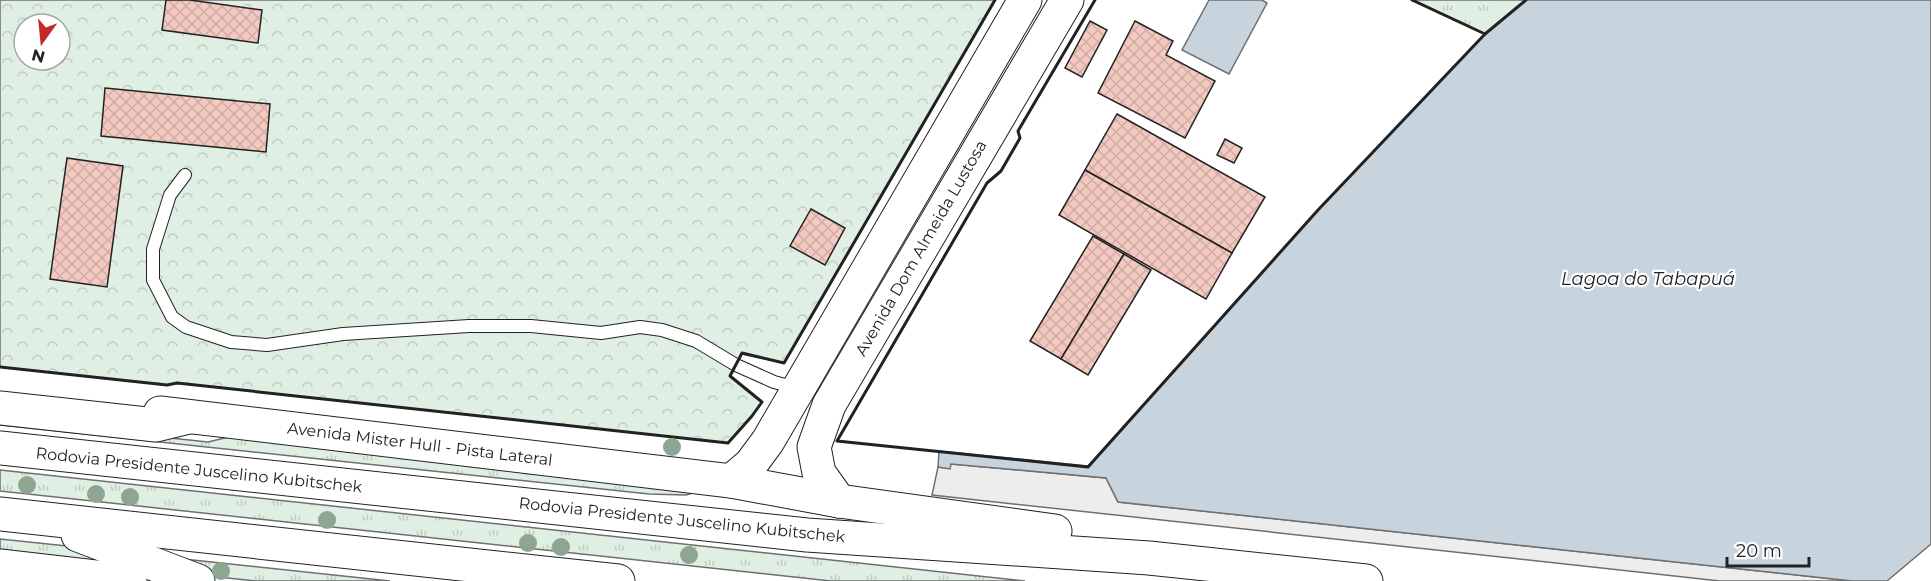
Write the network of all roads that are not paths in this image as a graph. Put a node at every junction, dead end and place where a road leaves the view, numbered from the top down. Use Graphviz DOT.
graph roads {
  1 [pos="1066,0"];
  2 [pos="1021,6"];
  3 [pos="1049,30"];
  4 [pos="185,174"];
  5 [pos="798,388"];
  6 [pos="0,393"];
  7 [pos="828,405"];
  8 [pos="0,408"];
  9 [pos="189,417"];
  10 [pos="0,448"];
  11 [pos="731,481"];
  12 [pos="839,501"];
  13 [pos="0,514"];
  14 [pos="35,518"];
  15 [pos="1149,558"];
  16 [pos="0,566"];
  17 [pos="130,581"];
  18 [pos="198,581"];
  19 [pos="618,581"];
  20 [pos="1366,581"];
  1 -- 3 [label="main road, Avenida Dom Almeida Lustosa"];
  2 -- 3 [label="main road"];
  2 -- 5 [label="main road"];
  3 -- 7 [label="main road, Avenida Dom Almeida Lustosa"];
  4 -- 5 [label="lane"];
  5 -- 7 [label="main road"];
  5 -- 11 [label="main road"];
  6 -- 9 [label="main road, Avenida Mister Hull - Pista Lateral"];
  7 -- 12 [label="main road, Avenida Dom Almeida Lustosa"];
  8 -- 9 [label="main road"];
  9 -- 11 [label="main road, Avenida Mister Hull - Pista Lateral"];
  10 -- 15 [label="main road, Rodovia Presidente Juscelino Kubitschek"];
  11 -- 12 [label="main road, Avenida Mister Hull - Pista Lateral"];
  12 -- 15 [label="main road, Avenida Mister Hull - Pista Lateral"];
  13 -- 14 [label="main road"];
  14 -- 18 [label="main road"];
  14 -- 19 [label="main road"];
  15 -- 20 [label="main road, Rodovia Presidente Juscelino Kubitschek"];
  16 -- 17 [label="main road"];
}
